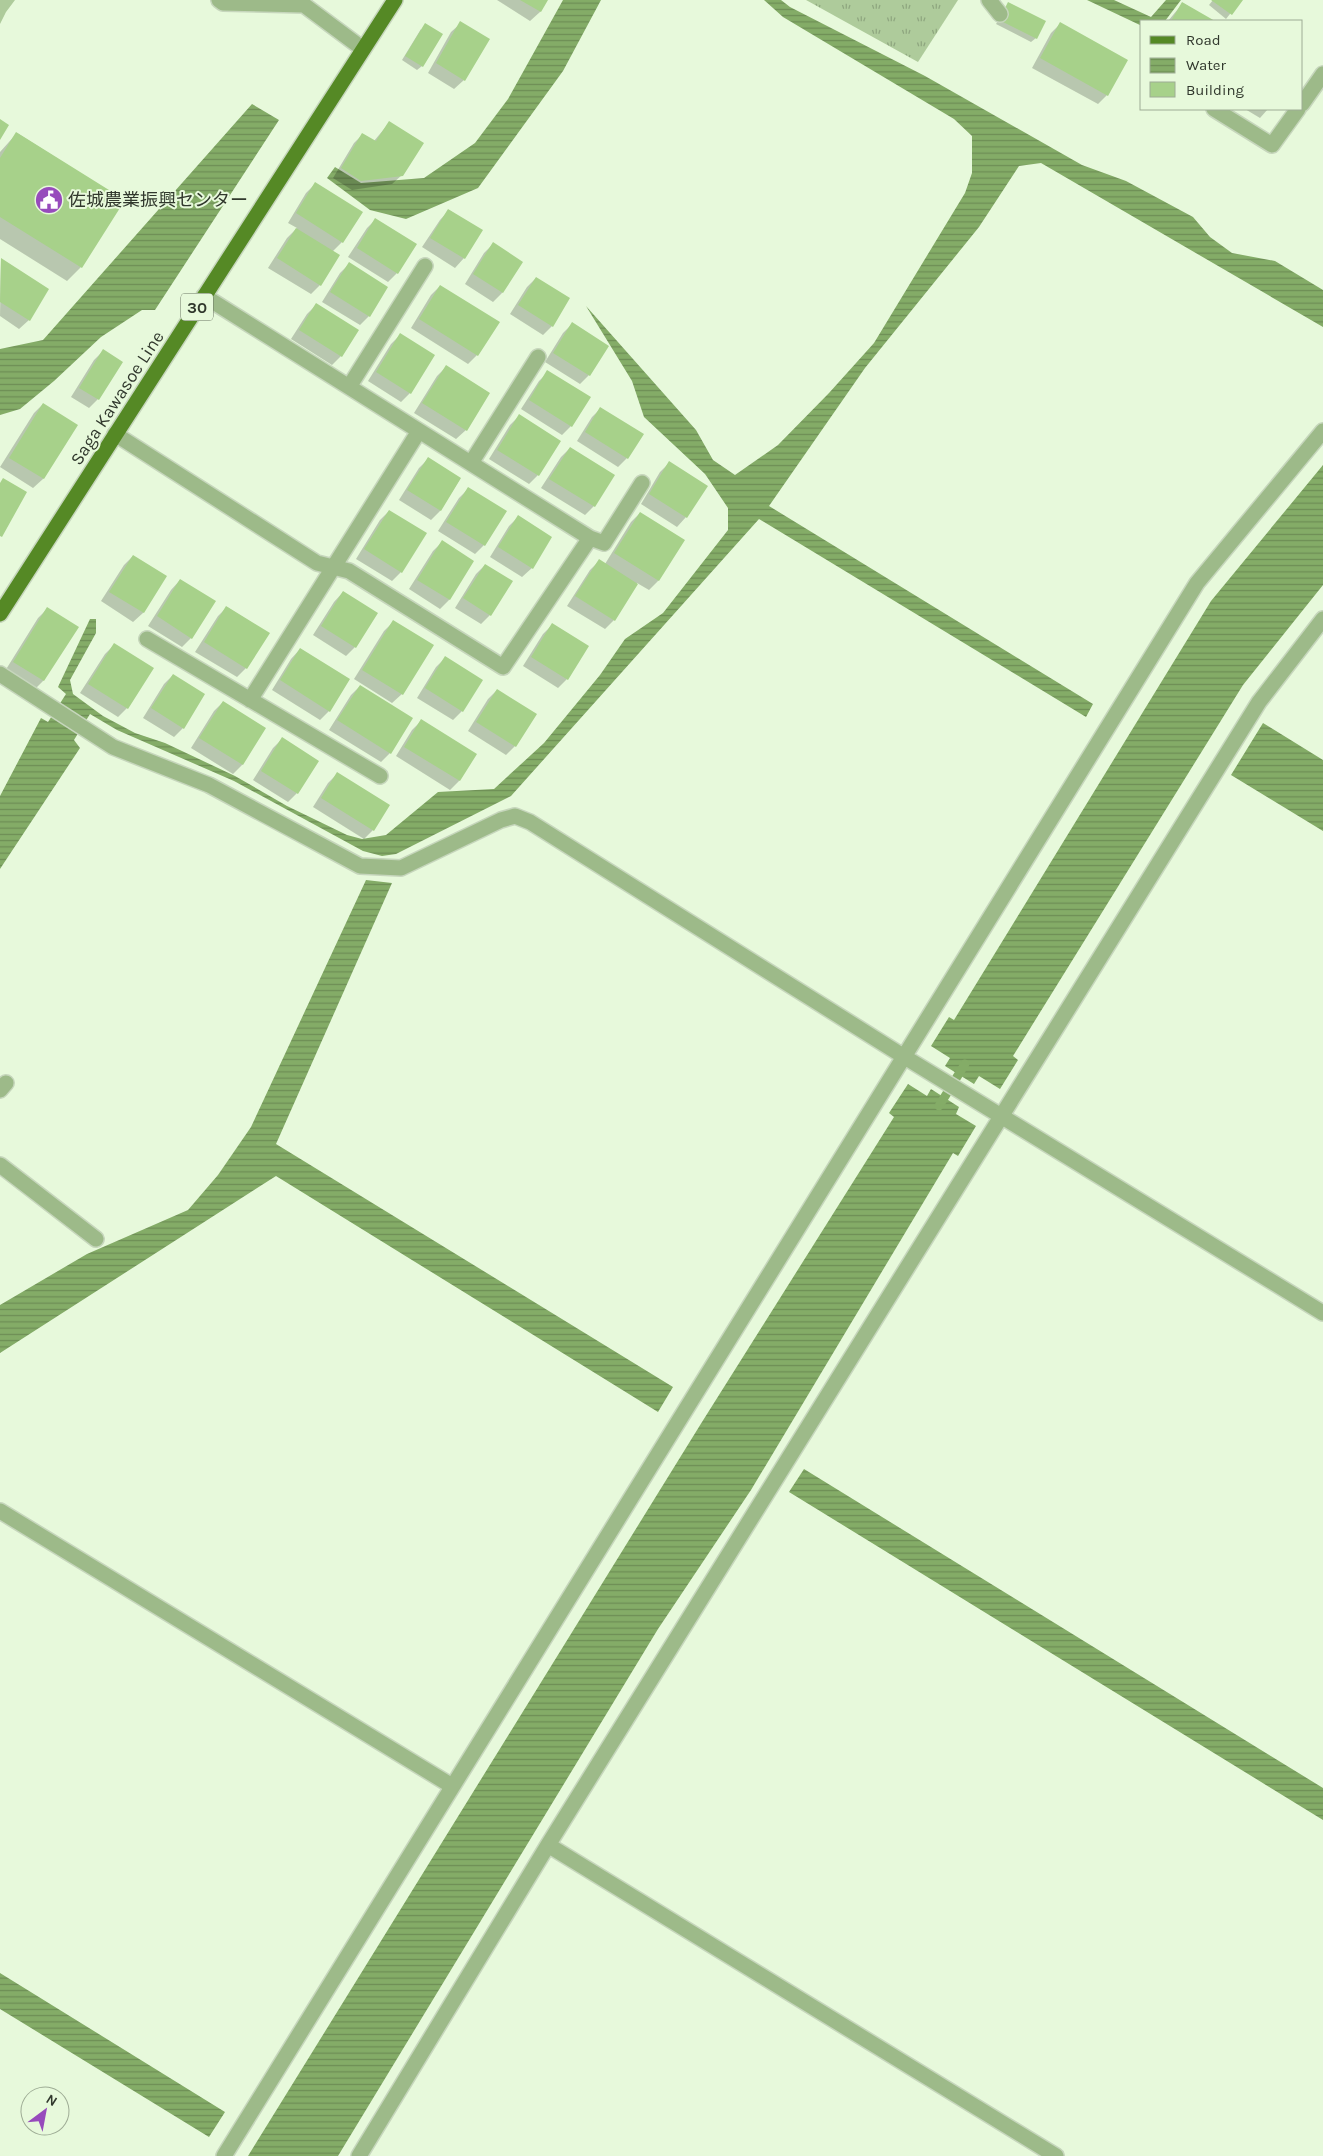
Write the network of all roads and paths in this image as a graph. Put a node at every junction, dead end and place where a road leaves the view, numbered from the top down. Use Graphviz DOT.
graph roads {
  1 [pos="219,0"];
  2 [pos="395,0"];
  3 [pos="988,0"];
  4 [pos="302,2"];
  5 [pos="1000,14"];
  6 [pos="363,49"];
  7 [pos="1323,74"];
  8 [pos="1303,103"];
  9 [pos="1216,110"];
  10 [pos="1297,110"];
  11 [pos="425,266"];
  12 [pos="204,296"];
  13 [pos="538,357"];
  14 [pos="349,387"];
  15 [pos="419,431"];
  16 [pos="1323,431"];
  17 [pos="115,434"];
  18 [pos="471,463"];
  19 [pos="642,483"];
  20 [pos="590,538"];
  21 [pos="333,567"];
  22 [pos="0,614"];
  23 [pos="1323,619"];
  24 [pos="147,639"];
  25 [pos="0,674"];
  26 [pos="250,700"];
  27 [pos="380,776"];
  28 [pos="903,1056"];
  29 [pos="1001,1116"];
  30 [pos="0,1165"];
  31 [pos="96,1239"];
  32 [pos="1323,1313"];
  33 [pos="0,1511"];
  34 [pos="452,1786"];
  35 [pos="548,1846"];
  36 [pos="224,2156"];
  37 [pos="359,2156"];
  38 [pos="1056,2156"];
  1 -- 4 [label="street"];
  2 -- 6 [label="main road, Saga Kawasoe Line / 30"];
  3 -- 5 [label="street"];
  4 -- 6 [label="street"];
  6 -- 12 [label="main road, Saga Kawasoe Line / 30"];
  7 -- 8 [label="street"];
  9 -- 10 [label="street"];
  11 -- 14 [label="street"];
  12 -- 14 [label="street"];
  12 -- 17 [label="main road, Saga Kawasoe Line / 30"];
  13 -- 18 [label="street"];
  14 -- 15 [label="street"];
  15 -- 18 [label="street"];
  15 -- 21 [label="street"];
  16 -- 28 [label="street"];
  17 -- 21 [label="street"];
  17 -- 22 [label="main road, Saga Kawasoe Line / 30"];
  18 -- 20 [label="street"];
  19 -- 20 [label="street"];
  20 -- 21 [label="street"];
  21 -- 26 [label="street"];
  23 -- 29 [label="street"];
  24 -- 26 [label="street"];
  25 -- 28 [label="street"];
  26 -- 27 [label="street"];
  28 -- 29 [label="street"];
  28 -- 34 [label="street"];
  29 -- 32 [label="street"];
  29 -- 35 [label="street"];
  30 -- 31 [label="street"];
  33 -- 34 [label="street"];
  34 -- 36 [label="street"];
  35 -- 37 [label="street"];
  35 -- 38 [label="street"];
}
